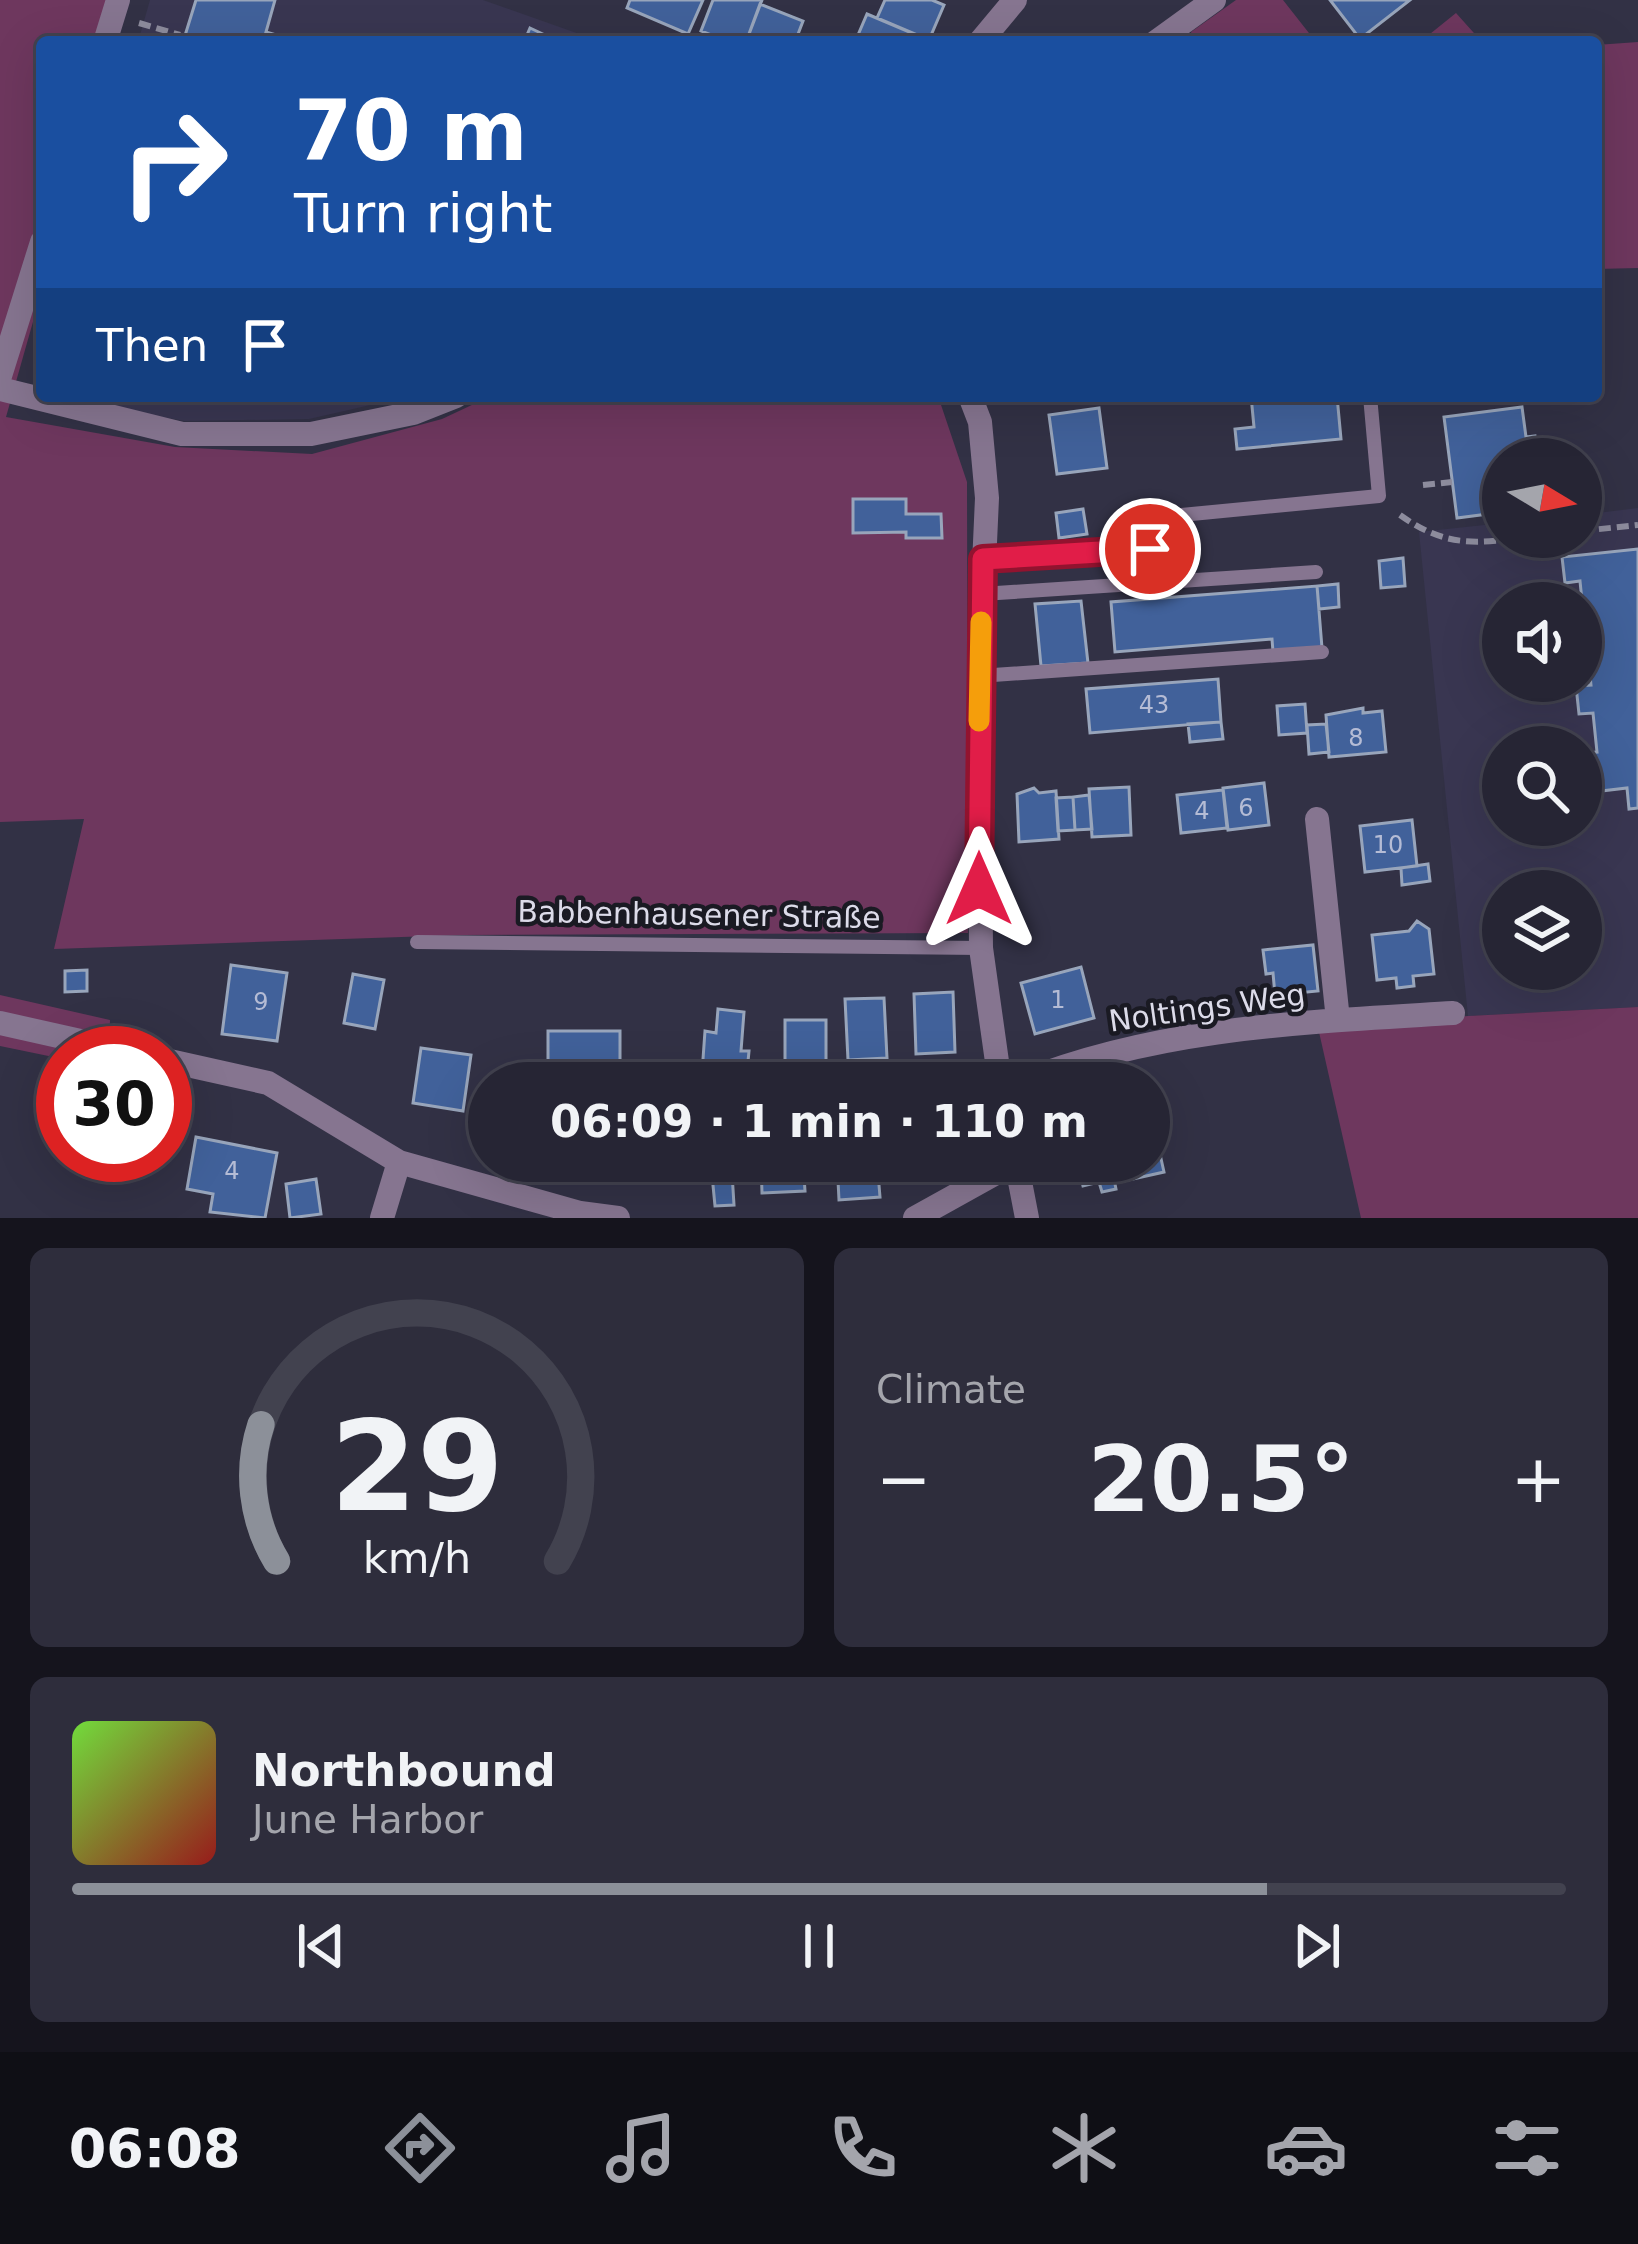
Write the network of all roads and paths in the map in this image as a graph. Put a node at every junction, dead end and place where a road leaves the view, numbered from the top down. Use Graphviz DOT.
graph roads {
  1 [pos="1015,0"];
  2 [pos="1214,0"];
  3 [pos="115,8"];
  4 [pos="180,35"];
  5 [pos="985,36"];
  6 [pos="1164,36"];
  7 [pos="36,261"];
  8 [pos="0,376"];
  9 [pos="0,389"];
  10 [pos="36,398"];
  11 [pos="53,402"];
  12 [pos="441,402"];
  13 [pos="972,402"];
  14 [pos="1371,402"];
  15 [pos="1452,482"];
  16 [pos="1423,485"];
  17 [pos="1400,515"];
  18 [pos="1638,525"];
  19 [pos="1602,529"];
  20 [pos="1482,543"];
  21 [pos="983,559"];
  22 [pos="1316,572"];
  23 [pos="982,594"];
  24 [pos="1322,652"];
  25 [pos="979,676"];
  26 [pos="1317,819"];
  27 [pos="417,942"];
  28 [pos="981,948"];
  29 [pos="1453,1012"];
  30 [pos="1338,1020"];
  31 [pos="0,1023"];
  32 [pos="36,1031"];
  33 [pos="997,1062"];
  34 [pos="1071,1062"];
  35 [pos="192,1066"];
  36 [pos="399,1162"];
  37 [pos="979,1182"];
  38 [pos="1020,1182"];
  39 [pos="382,1218"];
  40 [pos="618,1218"];
  41 [pos="915,1218"];
  42 [pos="1027,1218"];
  1 -- 5 [label="street"];
  2 -- 6 [label="street"];
  3 -- 4 [label="path"];
  7 -- 8 [label="street"];
  9 -- 10 [label="street"];
  11 -- 12 [label="street"];
  13 -- 21 [label="street"];
  14 -- 21 [label="lane"];
  15 -- 16 [label="path"];
  17 -- 20 [label="path"];
  18 -- 19 [label="path"];
  21 -- 23 [label="street"];
  22 -- 23 [label="lane"];
  23 -- 25 [label="street"];
  24 -- 25 [label="lane"];
  25 -- 28 [label="street"];
  26 -- 30 [label="street, Noltings Weg"];
  27 -- 28 [label="lane, Babbenhausener Straße"];
  28 -- 33 [label="street"];
  29 -- 30 [label="street, Noltings Weg"];
  30 -- 34 [label="street, Noltings Weg"];
  31 -- 32 [label="street"];
  35 -- 36 [label="street"];
  36 -- 39 [label="street"];
  36 -- 40 [label="street"];
  37 -- 41 [label="street"];
  38 -- 42 [label="street"];
}
